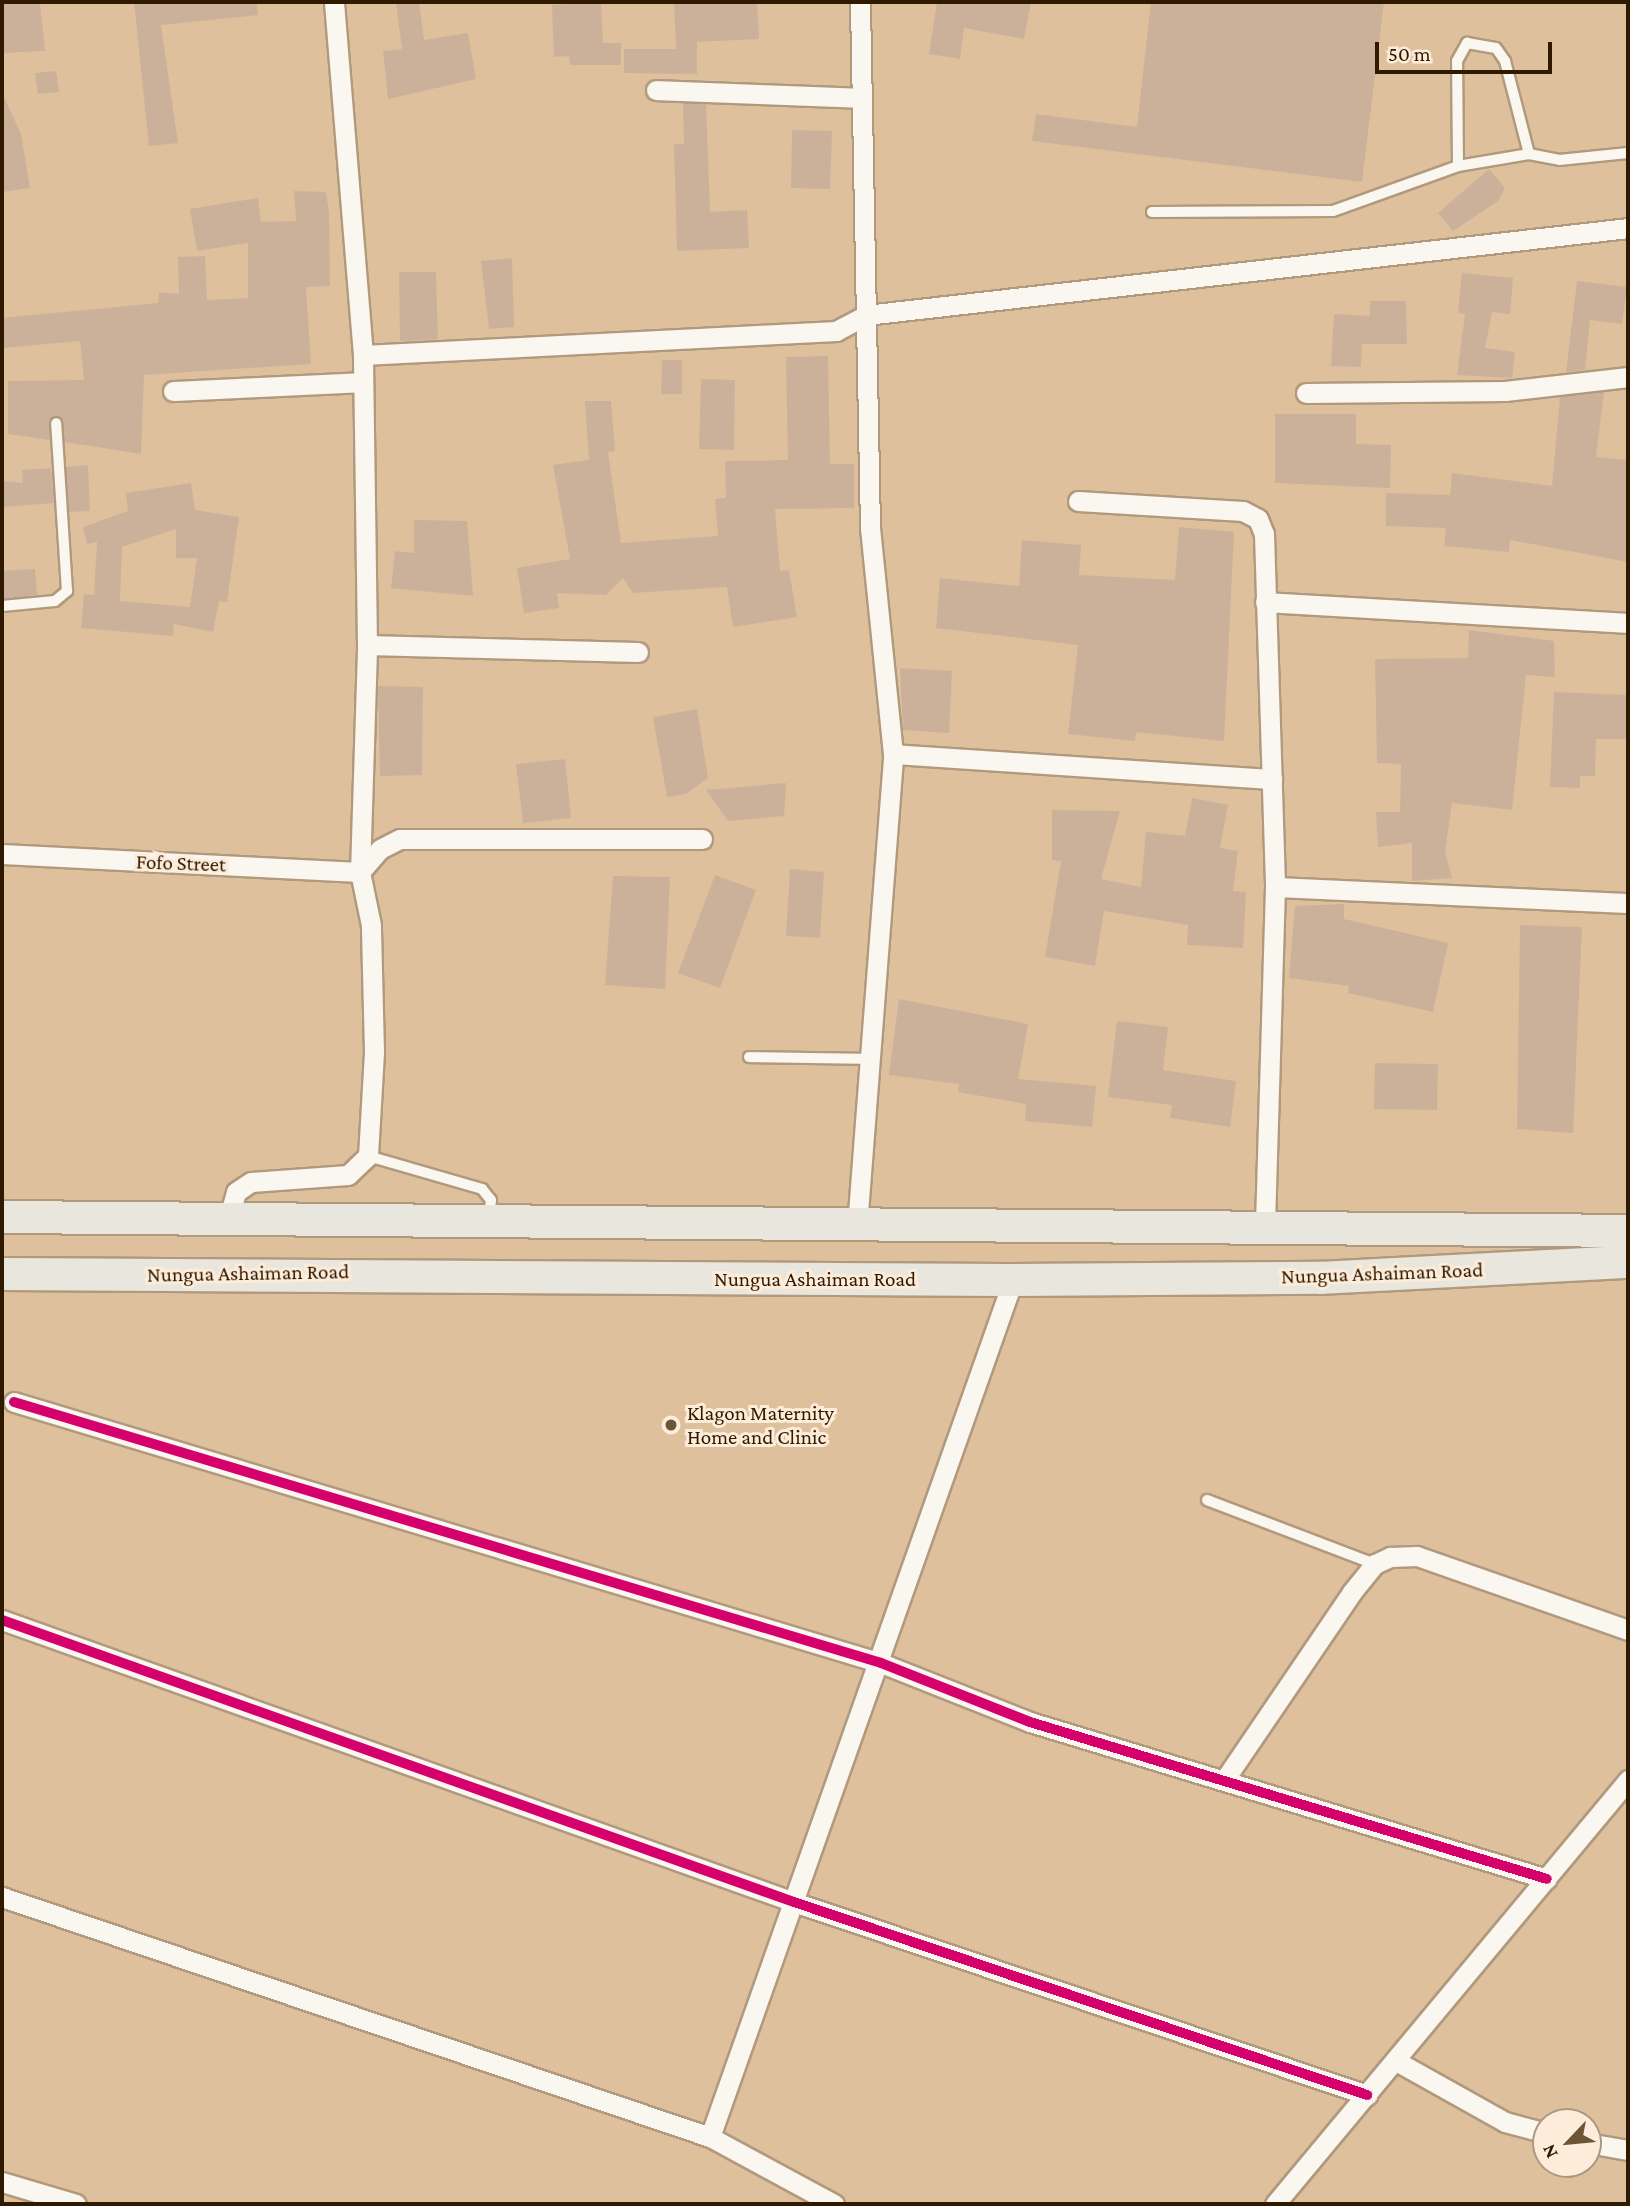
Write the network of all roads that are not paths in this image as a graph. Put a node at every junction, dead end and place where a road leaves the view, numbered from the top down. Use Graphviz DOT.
graph roads {
  1 [pos="334,2"];
  2 [pos="860,2"];
  3 [pos="656,90"];
  4 [pos="862,98"];
  5 [pos="1530,153"];
  6 [pos="1628,153"];
  7 [pos="1458,166"];
  8 [pos="1152,212"];
  9 [pos="1628,228"];
  10 [pos="866,315"];
  11 [pos="363,355"];
  12 [pos="1628,377"];
  13 [pos="361,382"];
  14 [pos="173,391"];
  15 [pos="1306,393"];
  16 [pos="56,423"];
  17 [pos="1078,500"];
  18 [pos="1265,602"];
  19 [pos="2,606"];
  20 [pos="1628,623"];
  21 [pos="367,645"];
  22 [pos="638,652"];
  23 [pos="893,754"];
  24 [pos="1272,779"];
  25 [pos="702,839"];
  26 [pos="2,854"];
  27 [pos="360,872"];
  28 [pos="1275,887"];
  29 [pos="1628,903"];
  30 [pos="749,1057"];
  31 [pos="870,1059"];
  32 [pos="368,1156"];
  33 [pos="2,1217"];
  34 [pos="228,1220"];
  35 [pos="489,1224"];
  36 [pos="850,1227"];
  37 [pos="1265,1228"];
  38 [pos="1628,1231"];
  39 [pos="1628,1262"];
  40 [pos="2,1274"];
  41 [pos="1013,1280"];
  42 [pos="14,1402"];
  43 [pos="1207,1500"];
  44 [pos="1375,1564"];
  45 [pos="2,1620"];
  46 [pos="1628,1630"];
  47 [pos="881,1663"];
  48 [pos="1225,1779"];
  49 [pos="1626,1789"];
  50 [pos="1546,1880"];
  51 [pos="2,1897"];
  52 [pos="794,1902"];
  53 [pos="1396,2061"];
  54 [pos="1367,2095"];
  55 [pos="1532,2129"];
  56 [pos="710,2137"];
  57 [pos="1602,2145"];
  58 [pos="1628,2150"];
  59 [pos="2,2182"];
  60 [pos="810,2198"];
  61 [pos="68,2203"];
  62 [pos="834,2204"];
  63 [pos="1275,2204"];
  1 -- 11 [label="street"];
  2 -- 4 [label="street"];
  3 -- 4 [label="street"];
  4 -- 10 [label="street"];
  5 -- 6 [label="lane"];
  5 -- 7 [label="lane"];
  5 -- 7 [label="lane"];
  7 -- 8 [label="lane"];
  9 -- 10 [label="street"];
  10 -- 11 [label="street"];
  10 -- 23 [label="street"];
  11 -- 13 [label="street"];
  12 -- 15 [label="street"];
  13 -- 14 [label="street"];
  13 -- 21 [label="street"];
  16 -- 19 [label="lane"];
  17 -- 18 [label="street"];
  18 -- 20 [label="street"];
  18 -- 24 [label="street"];
  21 -- 22 [label="street"];
  21 -- 27 [label="street"];
  23 -- 24 [label="street"];
  23 -- 31 [label="street"];
  24 -- 28 [label="street"];
  25 -- 27 [label="street"];
  26 -- 27 [label="street, Fofo Street"];
  27 -- 32 [label="street"];
  28 -- 29 [label="street"];
  28 -- 37 [label="street"];
  30 -- 31 [label="lane"];
  31 -- 36 [label="street"];
  32 -- 34 [label="street"];
  32 -- 35 [label="lane"];
  33 -- 34 [label="main road, Nungua Ashaiman Road"];
  34 -- 35 [label="main road, Nungua Ashaiman Road"];
  35 -- 36 [label="main road, Nungua Ashaiman Road"];
  36 -- 37 [label="main road, Nungua Ashaiman Road"];
  37 -- 38 [label="main road, Nungua Ashaiman Road"];
  39 -- 41 [label="main road, Nungua Ashaiman Road"];
  40 -- 41 [label="main road, Nungua Ashaiman Road"];
  41 -- 47 [label="street"];
  42 -- 47 [label="street"];
  43 -- 44 [label="lane"];
  44 -- 46 [label="street"];
  44 -- 48 [label="street"];
  45 -- 52 [label="street"];
  47 -- 48 [label="street"];
  47 -- 52 [label="street"];
  48 -- 50 [label="street"];
  49 -- 50 [label="street"];
  50 -- 53 [label="street"];
  51 -- 56 [label="street"];
  52 -- 54 [label="street"];
  52 -- 56 [label="street"];
  53 -- 54 [label="street"];
  53 -- 55 [label="street"];
  54 -- 63 [label="street"];
  56 -- 60 [label="street"];
  57 -- 58 [label="street"];
  59 -- 61 [label="street"];
  60 -- 62 [label="street"];
}
